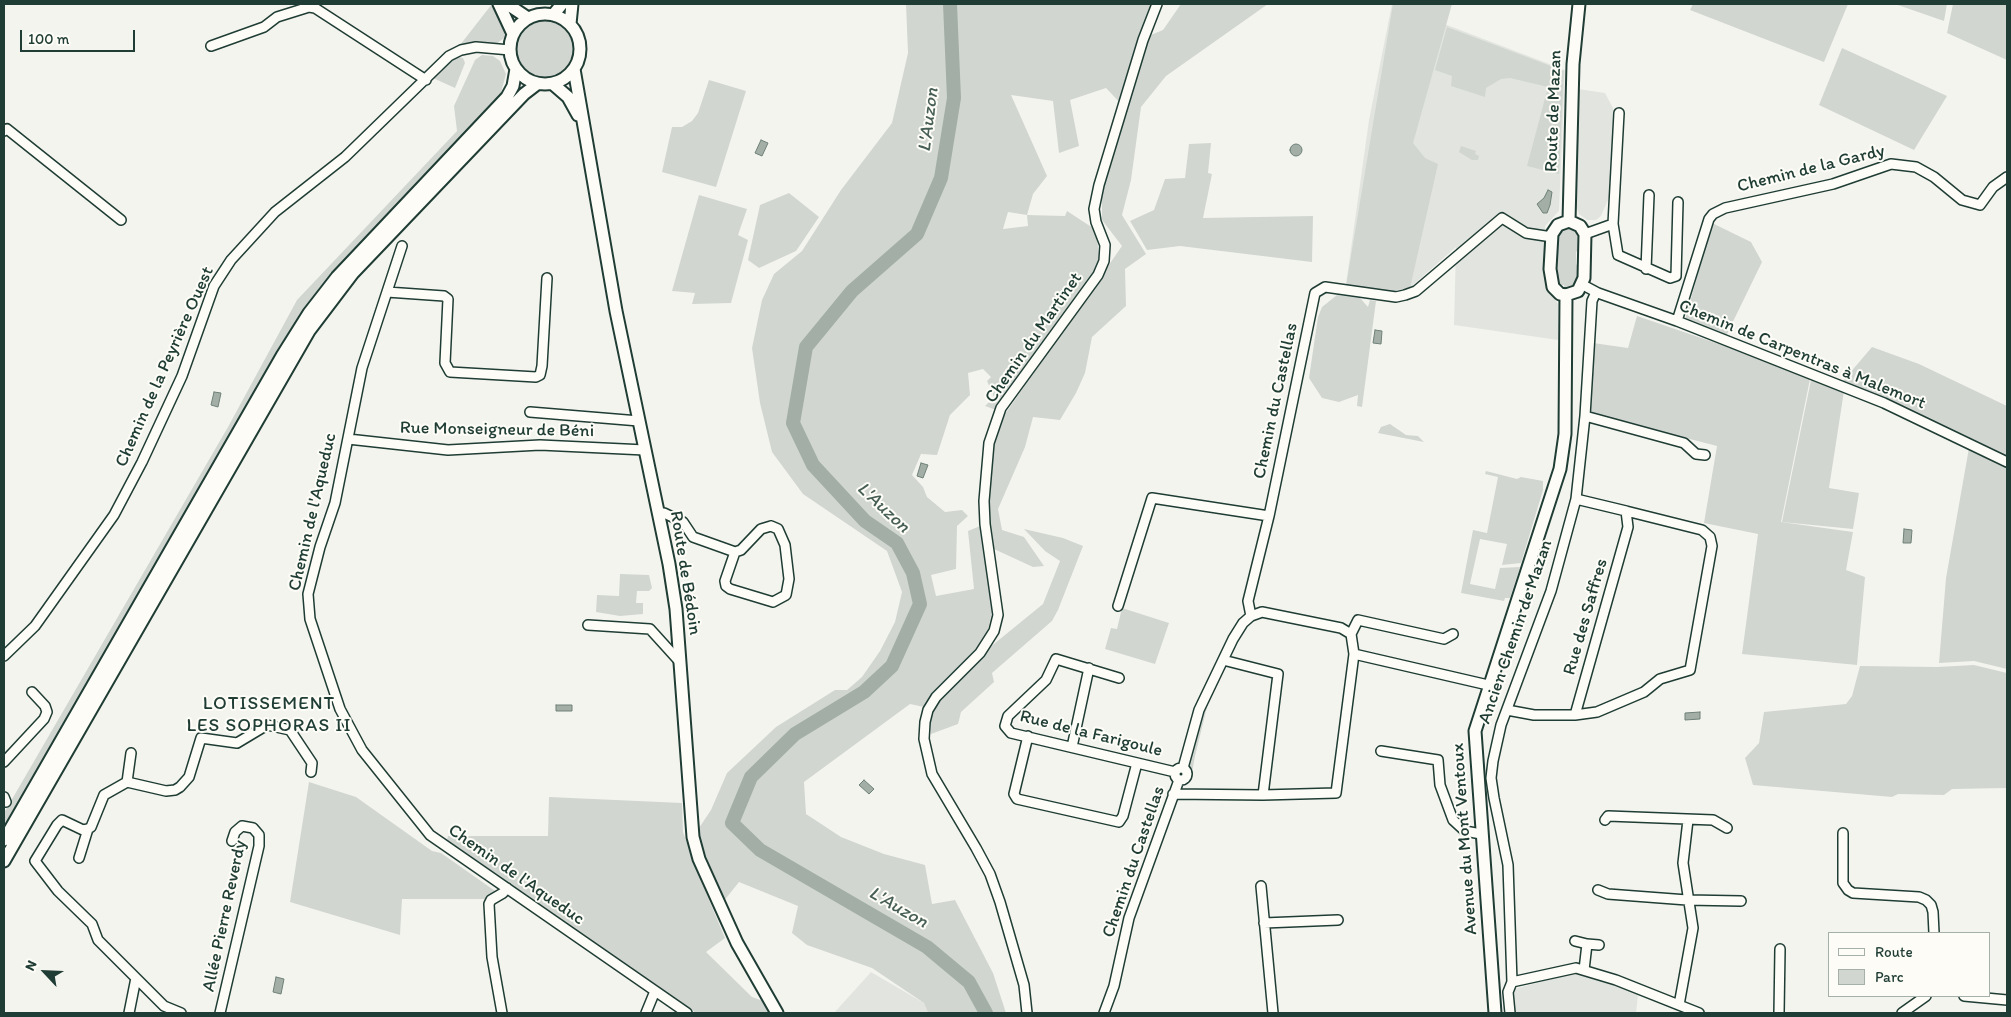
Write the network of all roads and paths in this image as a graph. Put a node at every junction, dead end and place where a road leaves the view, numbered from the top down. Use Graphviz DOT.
graph roads {
  1 [pos="499,4"];
  2 [pos="507,4"];
  3 [pos="562,4"];
  4 [pos="572,4"];
  5 [pos="1157,4"];
  6 [pos="1578,4"];
  7 [pos="553,15"];
  8 [pos="528,18"];
  9 [pos="570,24"];
  10 [pos="513,34"];
  11 [pos="211,46"];
  12 [pos="510,50"];
  13 [pos="516,69"];
  14 [pos="574,69"];
  15 [pos="426,80"];
  16 [pos="537,84"];
  17 [pos="553,84"];
  18 [pos="1619,114"];
  19 [pos="584,126"];
  20 [pos="4,131"];
  21 [pos="2007,177"];
  22 [pos="1649,195"];
  23 [pos="1678,202"];
  24 [pos="121,220"];
  25 [pos="1568,221"];
  26 [pos="1613,224"];
  27 [pos="1585,234"];
  28 [pos="1552,237"];
  29 [pos="402,246"];
  30 [pos="1646,268"];
  31 [pos="547,278"];
  32 [pos="1583,285"];
  33 [pos="387,292"];
  34 [pos="1596,292"];
  35 [pos="1566,295"];
  36 [pos="1677,321"];
  37 [pos="530,412"];
  38 [pos="1585,416"];
  39 [pos="639,421"];
  40 [pos="348,439"];
  41 [pos="645,450"];
  42 [pos="1705,455"];
  43 [pos="2007,462"];
  44 [pos="1576,499"];
  45 [pos="1626,511"];
  46 [pos="658,513"];
  47 [pos="1269,516"];
  48 [pos="677,520"];
  49 [pos="661,527"];
  50 [pos="735,552"];
  51 [pos="1118,606"];
  52 [pos="1251,616"];
  53 [pos="588,625"];
  54 [pos="1351,634"];
  55 [pos="1453,634"];
  56 [pos="1354,654"];
  57 [pos="4,656"];
  58 [pos="1223,660"];
  59 [pos="679,661"];
  60 [pos="1089,668"];
  61 [pos="1119,678"];
  62 [pos="1488,685"];
  63 [pos="32,692"];
  64 [pos="1506,710"];
  65 [pos="1575,714"];
  66 [pos="1028,736"];
  67 [pos="1072,747"];
  68 [pos="1380,751"];
  69 [pos="131,753"];
  70 [pos="4,762"];
  71 [pos="1137,763"];
  72 [pos="311,772"];
  73 [pos="1179,773"];
  74 [pos="127,782"];
  75 [pos="1173,794"];
  76 [pos="1263,795"];
  77 [pos="1604,820"];
  78 [pos="1688,820"];
  79 [pos="1727,828"];
  80 [pos="88,829"];
  81 [pos="1843,833"];
  82 [pos="1481,834"];
  83 [pos="4,840"];
  84 [pos="232,841"];
  85 [pos="79,858"];
  86 [pos="4,861"];
  87 [pos="1261,886"];
  88 [pos="507,888"];
  89 [pos="1598,890"];
  90 [pos="1687,900"];
  91 [pos="1741,901"];
  92 [pos="1338,920"];
  93 [pos="1264,923"];
  94 [pos="1934,932"];
  95 [pos="1575,941"];
  96 [pos="1588,944"];
  97 [pos="1600,945"];
  98 [pos="1780,949"];
  99 [pos="1584,970"];
  100 [pos="136,978"];
  101 [pos="1512,982"];
  102 [pos="655,991"];
  103 [pos="1925,997"];
  104 [pos="1975,997"];
  105 [pos="2007,1000"];
  106 [pos="1679,1005"];
  107 [pos="129,1013"];
  108 [pos="182,1013"];
  109 [pos="220,1013"];
  110 [pos="502,1013"];
  111 [pos="646,1013"];
  112 [pos="688,1013"];
  113 [pos="777,1013"];
  114 [pos="1027,1013"];
  115 [pos="1104,1013"];
  116 [pos="1273,1013"];
  117 [pos="1495,1013"];
  118 [pos="1510,1013"];
  119 [pos="1699,1013"];
  120 [pos="1779,1013"];
  121 [pos="1902,1013"];
  1 -- 10 [label="main road"];
  2 -- 8 [label="main road"];
  3 -- 7 [label="main road"];
  4 -- 9 [label="main road"];
  5 -- 114 [label="street, Chemin du Martinet"];
  6 -- 25 [label="main road, Route de Mazan"];
  7 -- 8 [label="main road"];
  7 -- 9 [label="main road"];
  8 -- 10 [label="main road"];
  9 -- 14 [label="main road"];
  10 -- 12 [label="main road"];
  11 -- 15 [label="street"];
  12 -- 13 [label="main road"];
  12 -- 15 [label="street, Chemin de la Peyrière Ouest"];
  13 -- 16 [label="main road"];
  13 -- 83 [label="main road"];
  14 -- 17 [label="main road"];
  14 -- 19 [label="main road, Route de Bédoin"];
  15 -- 57 [label="street, Chemin de la Peyrière Ouest"];
  16 -- 17 [label="main road"];
  16 -- 86 [label="main road"];
  17 -- 19 [label="main road, Route de Bédoin"];
  18 -- 26 [label="street"];
  19 -- 39 [label="main road, Route de Bédoin"];
  20 -- 24 [label="street"];
  21 -- 36 [label="street, Chemin de la Gardy"];
  22 -- 30 [label="street"];
  23 -- 30 [label="street"];
  25 -- 27 [label="main road"];
  25 -- 28 [label="main road"];
  26 -- 27 [label="street"];
  26 -- 30 [label="street"];
  27 -- 32 [label="main road"];
  28 -- 35 [label="main road"];
  28 -- 47 [label="street, Chemin du Castellas"];
  29 -- 33 [label="street, Chemin de l'Aqueduc"];
  31 -- 33 [label="street"];
  32 -- 34 [label="street, Chemin de Carpentras à Malemort"];
  32 -- 35 [label="main road"];
  33 -- 40 [label="street, Chemin de l'Aqueduc"];
  34 -- 36 [label="street, Chemin de Carpentras à Malemort"];
  34 -- 38 [label="street, Ancien Chemin de Mazan"];
  35 -- 62 [label="main road, Avenue du Mont Ventoux"];
  36 -- 43 [label="street, Chemin de Carpentras à Malemort"];
  37 -- 39 [label="street"];
  38 -- 42 [label="street"];
  38 -- 44 [label="street, Ancien Chemin de Mazan"];
  39 -- 41 [label="main road, Route de Bédoin"];
  40 -- 41 [label="street, Rue Monseigneur de Béni"];
  40 -- 88 [label="street, Chemin de l'Aqueduc"];
  41 -- 46 [label="main road, Route de Bédoin"];
  44 -- 45 [label="street"];
  44 -- 64 [label="street, Ancien Chemin de Mazan"];
  45 -- 65 [label="street, Rue des Saffres"];
  45 -- 65 [label="street"];
  46 -- 48 [label="street"];
  46 -- 49 [label="main road, Route de Bédoin"];
  47 -- 51 [label="street"];
  47 -- 52 [label="street, Chemin du Castellas"];
  48 -- 49 [label="street"];
  48 -- 50 [label="street"];
  49 -- 59 [label="main road, Route de Bédoin"];
  50 -- 50 [label="street"];
  52 -- 54 [label="street"];
  52 -- 58 [label="street, Chemin du Castellas"];
  53 -- 59 [label="street"];
  54 -- 55 [label="street"];
  54 -- 56 [label="street"];
  56 -- 62 [label="street"];
  56 -- 76 [label="street"];
  58 -- 73 [label="street, Chemin du Castellas"];
  58 -- 76 [label="street"];
  59 -- 113 [label="main road, Route de Bédoin"];
  60 -- 61 [label="street, Rue de la Farigoule"];
  60 -- 66 [label="street, Rue de la Farigoule"];
  60 -- 67 [label="street"];
  62 -- 82 [label="main road, Avenue du Mont Ventoux"];
  63 -- 70 [label="street"];
  64 -- 65 [label="street"];
  64 -- 101 [label="street, Ancien Chemin de Mazan"];
  66 -- 67 [label="street, Rue de la Farigoule"];
  66 -- 71 [label="street"];
  67 -- 71 [label="street, Rue de la Farigoule"];
  68 -- 82 [label="street"];
  69 -- 74 [label="street"];
  71 -- 73 [label="street, Rue de la Farigoule"];
  72 -- 74 [label="street"];
  73 -- 75 [label="street, Chemin du Castellas"];
  74 -- 80 [label="street"];
  75 -- 76 [label="street"];
  75 -- 115 [label="street, Chemin du Castellas"];
  77 -- 78 [label="street"];
  78 -- 79 [label="street"];
  78 -- 90 [label="street"];
  80 -- 85 [label="street"];
  80 -- 100 [label="street"];
  81 -- 94 [label="street"];
  82 -- 117 [label="main road, Avenue du Mont Ventoux"];
  84 -- 109 [label="street, Allée Pierre Reverdy"];
  87 -- 93 [label="street"];
  88 -- 102 [label="street, Chemin de l'Aqueduc"];
  88 -- 110 [label="street"];
  89 -- 90 [label="street"];
  90 -- 91 [label="street"];
  90 -- 106 [label="street"];
  92 -- 93 [label="street"];
  93 -- 116 [label="street"];
  95 -- 96 [label="street"];
  96 -- 97 [label="street"];
  96 -- 99 [label="street"];
  98 -- 120 [label="street"];
  99 -- 101 [label="street"];
  99 -- 106 [label="street"];
  100 -- 107 [label="street"];
  100 -- 108 [label="street"];
  101 -- 118 [label="street, Ancien Chemin de Mazan"];
  102 -- 111 [label="street"];
  102 -- 112 [label="street, Chemin de l'Aqueduc"];
  103 -- 121 [label="street"];
  104 -- 105 [label="street"];
  106 -- 119 [label="street"];
}
